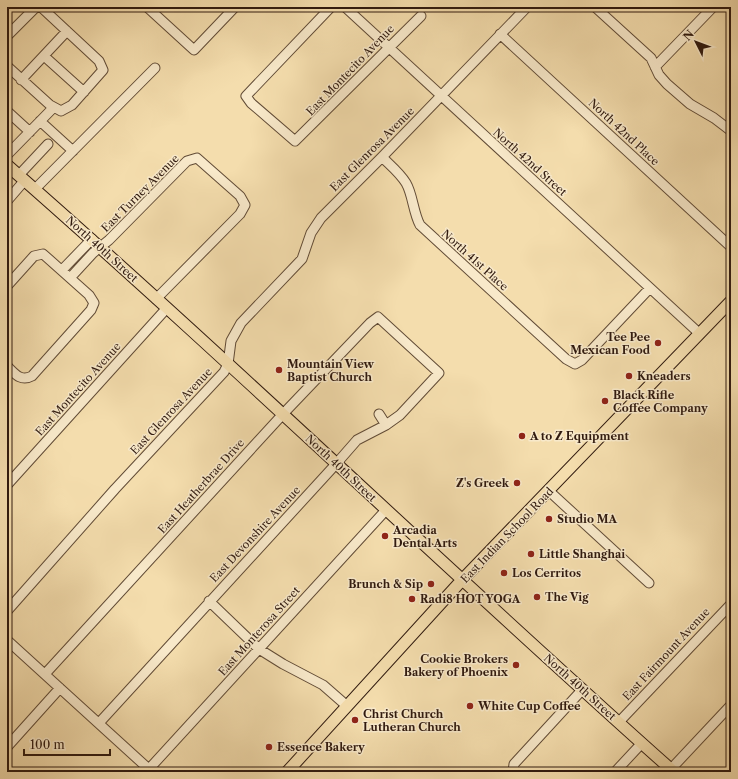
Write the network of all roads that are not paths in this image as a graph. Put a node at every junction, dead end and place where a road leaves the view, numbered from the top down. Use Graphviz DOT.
graph roads {
  1 [pos="36,7"];
  2 [pos="41,7"];
  3 [pos="147,7"];
  4 [pos="235,7"];
  5 [pos="331,7"];
  6 [pos="345,7"];
  7 [pos="595,7"];
  8 [pos="713,7"];
  9 [pos="521,9"];
  10 [pos="421,16"];
  11 [pos="67,31"];
  12 [pos="500,34"];
  13 [pos="7,36"];
  14 [pos="389,48"];
  15 [pos="44,56"];
  16 [pos="7,66"];
  17 [pos="655,67"];
  18 [pos="156,68"];
  19 [pos="21,80"];
  20 [pos="84,92"];
  21 [pos="441,96"];
  22 [pos="53,108"];
  23 [pos="7,111"];
  24 [pos="40,121"];
  25 [pos="731,131"];
  26 [pos="30,132"];
  27 [pos="48,144"];
  28 [pos="73,151"];
  29 [pos="7,155"];
  30 [pos="382,157"];
  31 [pos="7,164"];
  32 [pos="22,178"];
  33 [pos="35,190"];
  34 [pos="7,201"];
  35 [pos="92,239"];
  36 [pos="100,247"];
  37 [pos="731,247"];
  38 [pos="79,252"];
  39 [pos="87,259"];
  40 [pos="62,270"];
  41 [pos="70,278"];
  42 [pos="7,286"];
  43 [pos="650,288"];
  44 [pos="156,299"];
  45 [pos="731,301"];
  46 [pos="166,309"];
  47 [pos="378,317"];
  48 [pos="700,334"];
  49 [pos="228,364"];
  50 [pos="7,366"];
  51 [pos="283,414"];
  52 [pos="379,414"];
  53 [pos="386,425"];
  54 [pos="336,464"];
  55 [pos="7,485"];
  56 [pos="549,491"];
  57 [pos="386,510"];
  58 [pos="462,580"];
  59 [pos="649,583"];
  60 [pos="209,601"];
  61 [pos="731,604"];
  62 [pos="7,611"];
  63 [pos="7,640"];
  64 [pos="259,649"];
  65 [pos="45,674"];
  66 [pos="60,688"];
  67 [pos="582,690"];
  68 [pos="731,705"];
  69 [pos="347,706"];
  70 [pos="619,722"];
  71 [pos="99,723"];
  72 [pos="642,743"];
  73 [pos="7,747"];
  74 [pos="146,770"];
  75 [pos="673,770"];
  76 [pos="287,772"];
  77 [pos="513,772"];
  78 [pos="615,772"];
  1 -- 13 [label="street"];
  2 -- 11 [label="street"];
  3 -- 4 [label="street"];
  5 -- 14 [label="street, East Montecito Avenue"];
  6 -- 14 [label="street, North 42nd Street"];
  7 -- 17 [label="street"];
  8 -- 17 [label="street"];
  9 -- 12 [label="street, East Glenrosa Avenue"];
  10 -- 14 [label="street, East Montecito Avenue"];
  11 -- 15 [label="street"];
  11 -- 20 [label="street"];
  12 -- 21 [label="street, East Glenrosa Avenue"];
  12 -- 37 [label="street, North 42nd Place"];
  14 -- 21 [label="street, North 42nd Street"];
  15 -- 19 [label="street"];
  15 -- 20 [label="street"];
  16 -- 19 [label="street"];
  17 -- 25 [label="street"];
  18 -- 28 [label="street"];
  19 -- 22 [label="street"];
  20 -- 22 [label="street"];
  21 -- 30 [label="street, East Glenrosa Avenue"];
  21 -- 43 [label="street, North 42nd Street"];
  22 -- 24 [label="street"];
  23 -- 26 [label="street"];
  24 -- 26 [label="street"];
  24 -- 28 [label="street"];
  26 -- 29 [label="street"];
  27 -- 32 [label="street"];
  28 -- 33 [label="street"];
  30 -- 43 [label="street, North 41st Place"];
  30 -- 49 [label="street, East Glenrosa Avenue"];
  31 -- 32 [label="main road, North 40th Street"];
  32 -- 33 [label="main road, North 40th Street"];
  32 -- 34 [label="street"];
  33 -- 35 [label="main road, North 40th Street"];
  35 -- 36 [label="main road, North 40th Street"];
  35 -- 38 [label="street"];
  36 -- 39 [label="street, East Turney Avenue"];
  36 -- 44 [label="main road, North 40th Street"];
  36 -- 44 [label="street, East Turney Avenue"];
  38 -- 39 [label="street"];
  38 -- 40 [label="street"];
  39 -- 41 [label="street, East Turney Avenue"];
  40 -- 41 [label="street"];
  40 -- 42 [label="street"];
  41 -- 50 [label="street"];
  43 -- 48 [label="street, North 42nd Street"];
  44 -- 46 [label="main road, North 40th Street"];
  45 -- 48 [label="main road, East Indian School Road"];
  46 -- 49 [label="main road, North 40th Street"];
  46 -- 55 [label="street, East Montecito Avenue"];
  47 -- 51 [label="street, East Heatherbrae Drive"];
  47 -- 53 [label="street, East Devonshire Avenue"];
  48 -- 56 [label="main road, East Indian School Road"];
  49 -- 51 [label="main road, North 40th Street"];
  49 -- 62 [label="street, East Glenrosa Avenue"];
  51 -- 54 [label="main road, North 40th Street"];
  51 -- 65 [label="street, East Heatherbrae Drive"];
  52 -- 53 [label="street"];
  53 -- 54 [label="street, East Devonshire Avenue"];
  54 -- 57 [label="main road, North 40th Street"];
  54 -- 60 [label="street, East Devonshire Avenue"];
  56 -- 58 [label="main road, East Indian School Road"];
  56 -- 59 [label="street"];
  57 -- 58 [label="main road, North 40th Street"];
  57 -- 64 [label="street, East Monterosa Street"];
  58 -- 67 [label="main road, North 40th Street"];
  58 -- 69 [label="main road, East Indian School Road"];
  60 -- 64 [label="street"];
  60 -- 71 [label="street, East Devonshire Avenue"];
  61 -- 70 [label="street, East Fairmount Avenue"];
  63 -- 65 [label="street"];
  64 -- 69 [label="street"];
  64 -- 74 [label="street, East Monterosa Street"];
  65 -- 66 [label="street"];
  66 -- 71 [label="street"];
  66 -- 73 [label="street"];
  67 -- 70 [label="main road, North 40th Street"];
  67 -- 77 [label="street"];
  68 -- 75 [label="street"];
  69 -- 76 [label="main road, East Indian School Road"];
  70 -- 72 [label="main road, North 40th Street"];
  71 -- 74 [label="street"];
  72 -- 75 [label="main road, North 40th Street"];
  72 -- 78 [label="street"];
}
